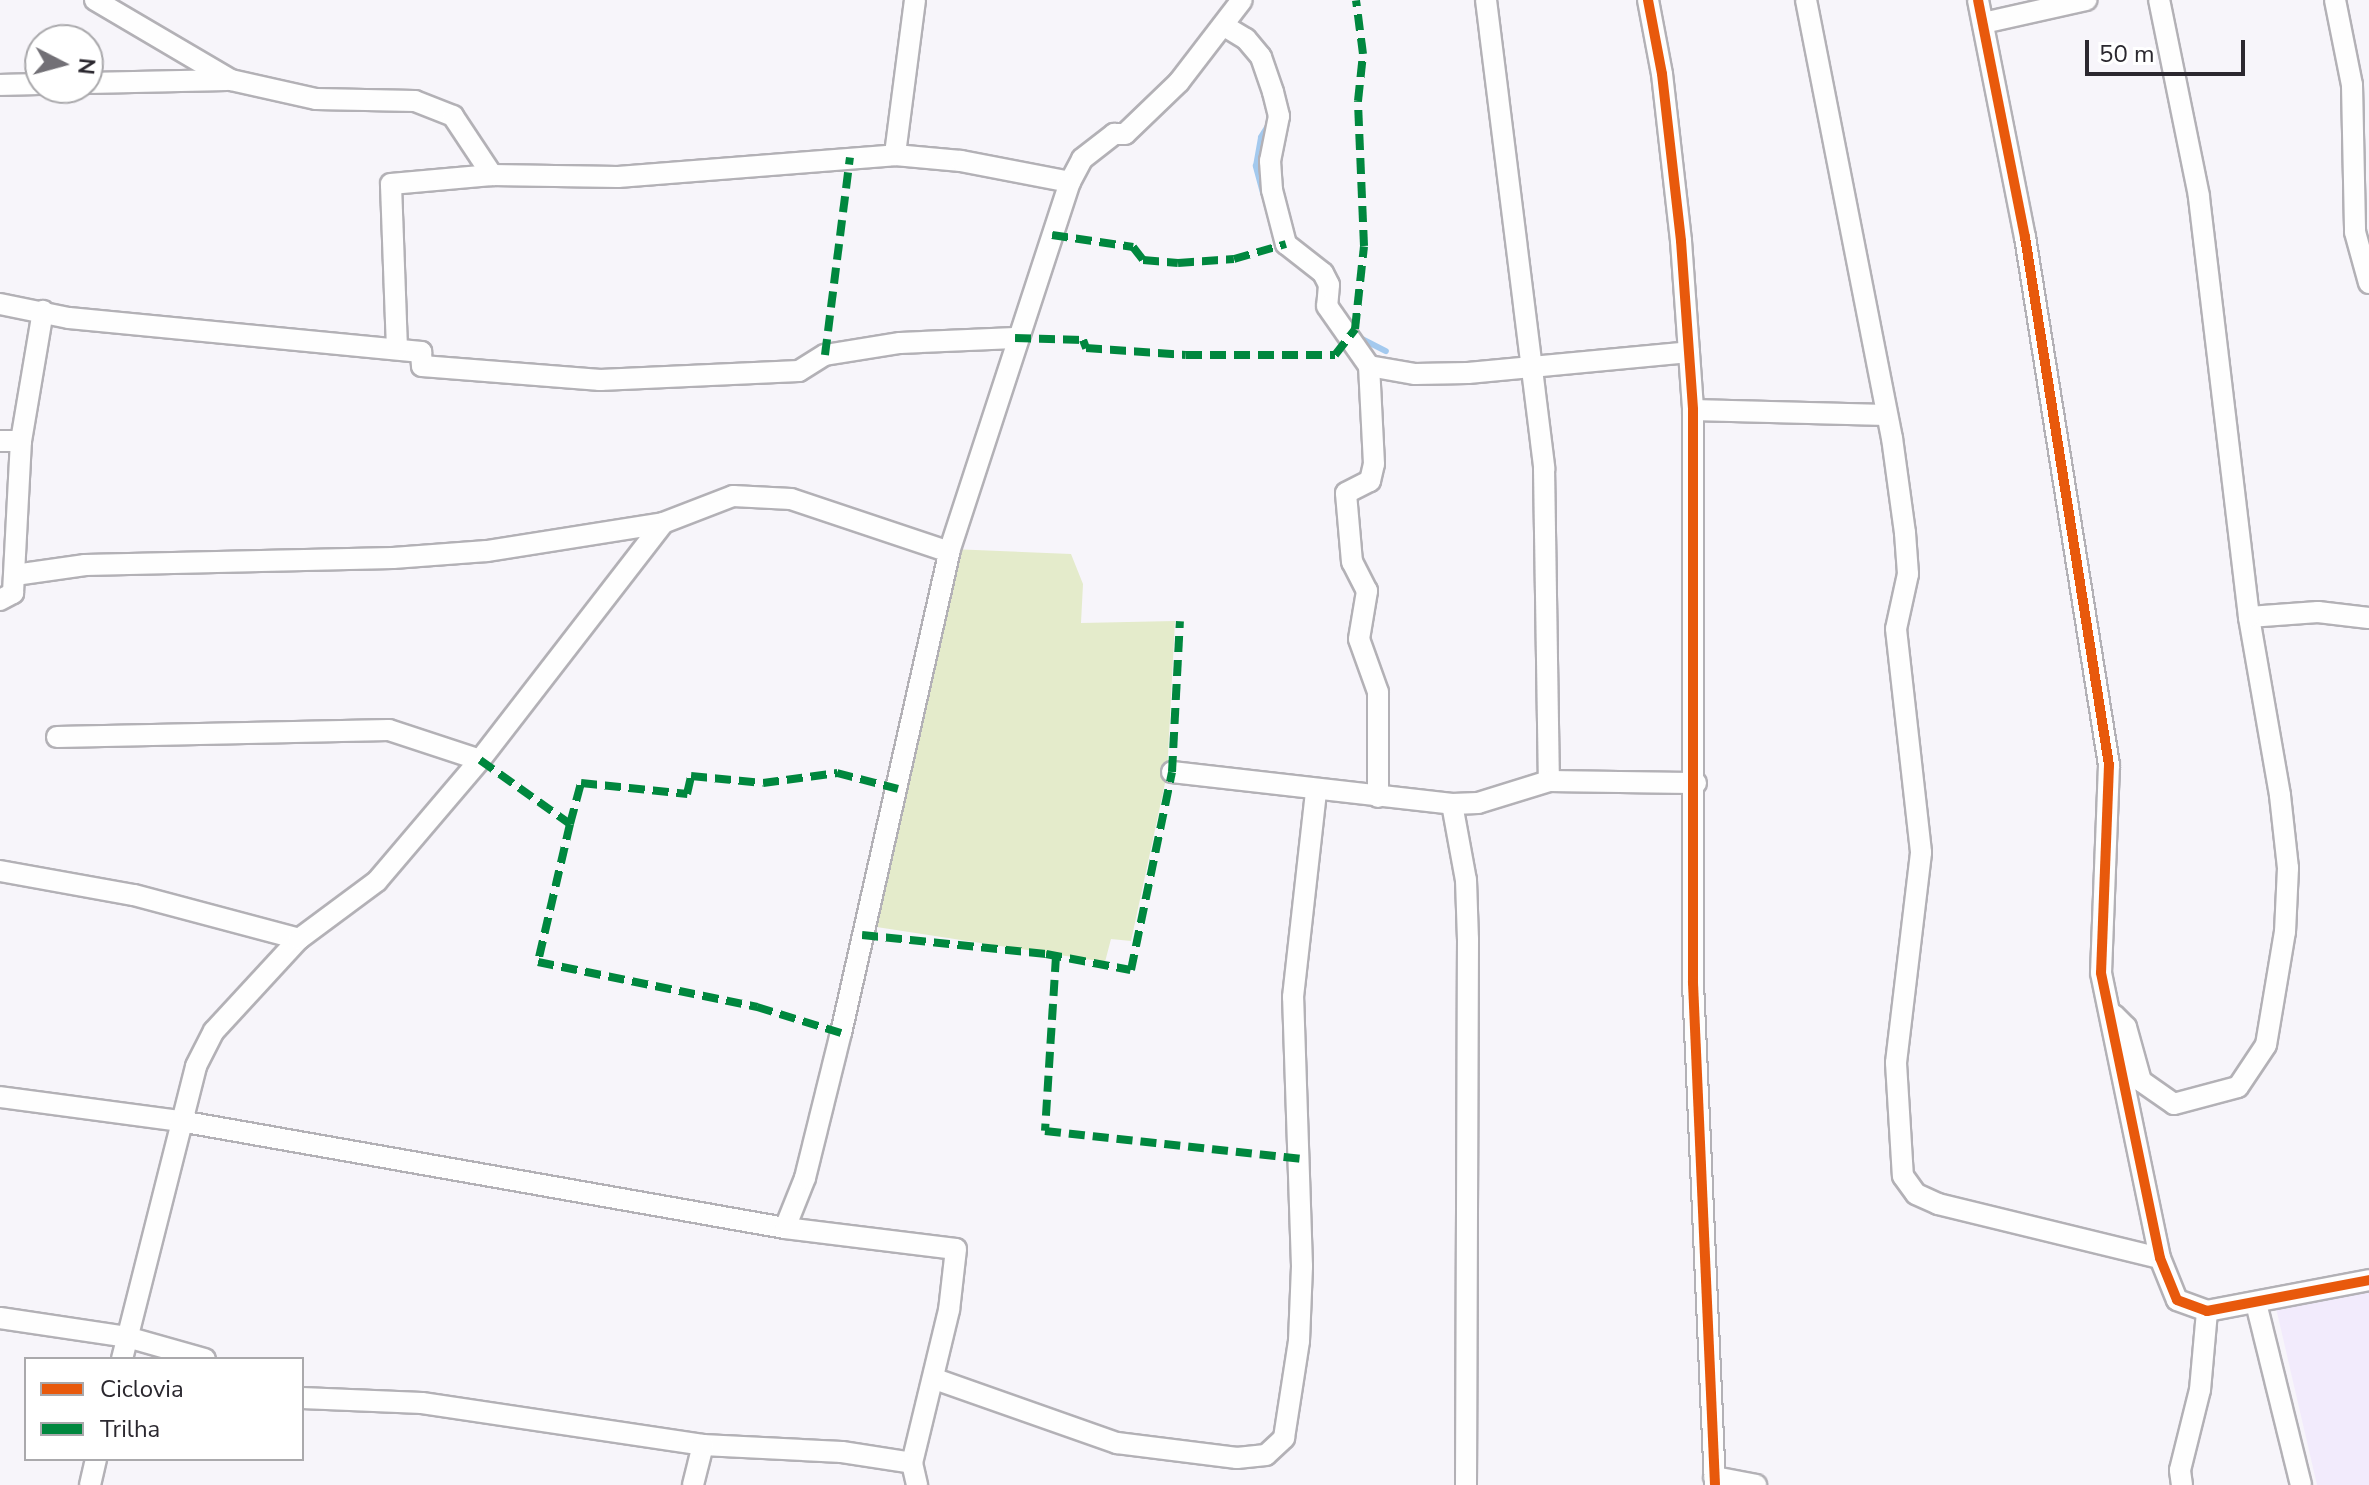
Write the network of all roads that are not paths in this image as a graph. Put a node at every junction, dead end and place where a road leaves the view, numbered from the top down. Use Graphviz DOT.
graph roads {
  1 [pos="95,0"];
  2 [pos="915,0"];
  3 [pos="1242,0"];
  4 [pos="1486,0"];
  5 [pos="1648,0"];
  6 [pos="1806,0"];
  7 [pos="1978,0"];
  8 [pos="2086,0"];
  9 [pos="2159,0"];
  10 [pos="2335,0"];
  11 [pos="1983,23"];
  12 [pos="1226,27"];
  13 [pos="231,80"];
  14 [pos="104,83"];
  15 [pos="24,84"];
  16 [pos="0,85"];
  17 [pos="895,155"];
  18 [pos="492,175"];
  19 [pos="1070,182"];
  20 [pos="2369,283"];
  21 [pos="0,304"];
  22 [pos="43,311"];
  23 [pos="1015,338"];
  24 [pos="397,349"];
  25 [pos="1689,352"];
  26 [pos="1369,366"];
  27 [pos="1532,366"];
  28 [pos="1693,410"];
  29 [pos="1886,415"];
  30 [pos="0,441"];
  31 [pos="21,441"];
  32 [pos="663,523"];
  33 [pos="949,552"];
  34 [pos="15,575"];
  35 [pos="0,600"];
  36 [pos="2249,617"];
  37 [pos="2369,618"];
  38 [pos="57,737"];
  39 [pos="480,760"];
  40 [pos="1172,772"];
  41 [pos="1549,781"];
  42 [pos="1696,783"];
  43 [pos="1316,791"];
  44 [pos="1378,797"];
  45 [pos="1452,804"];
  46 [pos="0,871"];
  47 [pos="299,939"];
  48 [pos="2109,1010"];
  49 [pos="0,1097"];
  50 [pos="180,1121"];
  51 [pos="785,1228"];
  52 [pos="2160,1258"];
  53 [pos="2369,1280"];
  54 [pos="2256,1303"];
  55 [pos="2207,1311"];
  56 [pos="0,1318"];
  57 [pos="127,1337"];
  58 [pos="122,1357"];
  59 [pos="198,1357"];
  60 [pos="935,1379"];
  61 [pos="304,1398"];
  62 [pos="703,1445"];
  63 [pos="96,1461"];
  64 [pos="912,1463"];
  65 [pos="1714,1481"];
  66 [pos="90,1485"];
  67 [pos="693,1485"];
  68 [pos="917,1485"];
  69 [pos="1466,1485"];
  70 [pos="1756,1485"];
  71 [pos="2182,1485"];
  72 [pos="2301,1485"];
  1 -- 13 [label="street"];
  2 -- 17 [label="street"];
  3 -- 12 [label="street"];
  4 -- 27 [label="street"];
  5 -- 25 [label="street"];
  6 -- 29 [label="street"];
  7 -- 11 [label="street"];
  8 -- 11 [label="street"];
  9 -- 36 [label="street"];
  10 -- 20 [label="street"];
  11 -- 48 [label="street"];
  12 -- 19 [label="street"];
  12 -- 26 [label="street"];
  13 -- 14 [label="street"];
  13 -- 18 [label="street"];
  15 -- 16 [label="street"];
  17 -- 18 [label="street"];
  17 -- 19 [label="street"];
  18 -- 24 [label="street"];
  19 -- 23 [label="street"];
  21 -- 22 [label="street"];
  22 -- 24 [label="street"];
  22 -- 31 [label="street"];
  23 -- 24 [label="street"];
  23 -- 33 [label="street"];
  25 -- 27 [label="street"];
  25 -- 28 [label="street"];
  26 -- 27 [label="street"];
  26 -- 44 [label="street"];
  27 -- 41 [label="street"];
  28 -- 29 [label="street"];
  28 -- 42 [label="street"];
  29 -- 52 [label="street"];
  30 -- 31 [label="street"];
  31 -- 34 [label="street"];
  32 -- 33 [label="street"];
  32 -- 34 [label="street"];
  32 -- 39 [label="street"];
  33 -- 51 [label="street"];
  34 -- 35 [label="street"];
  36 -- 37 [label="street"];
  36 -- 48 [label="street"];
  38 -- 39 [label="street"];
  39 -- 47 [label="street"];
  40 -- 43 [label="street"];
  41 -- 42 [label="street"];
  41 -- 45 [label="street"];
  42 -- 65 [label="street"];
  43 -- 44 [label="street"];
  43 -- 60 [label="street"];
  44 -- 45 [label="street"];
  45 -- 69 [label="street"];
  46 -- 47 [label="street"];
  47 -- 50 [label="street"];
  48 -- 52 [label="street"];
  49 -- 50 [label="street"];
  50 -- 51 [label="street"];
  50 -- 57 [label="street"];
  51 -- 60 [label="street"];
  52 -- 55 [label="street"];
  53 -- 54 [label="street"];
  54 -- 55 [label="street"];
  54 -- 72 [label="street"];
  55 -- 71 [label="street"];
  56 -- 57 [label="street"];
  57 -- 58 [label="street"];
  57 -- 59 [label="street"];
  60 -- 64 [label="street"];
  61 -- 62 [label="street"];
  62 -- 64 [label="street"];
  62 -- 67 [label="street"];
  63 -- 66 [label="street"];
  64 -- 68 [label="street"];
  65 -- 70 [label="street"];
}
